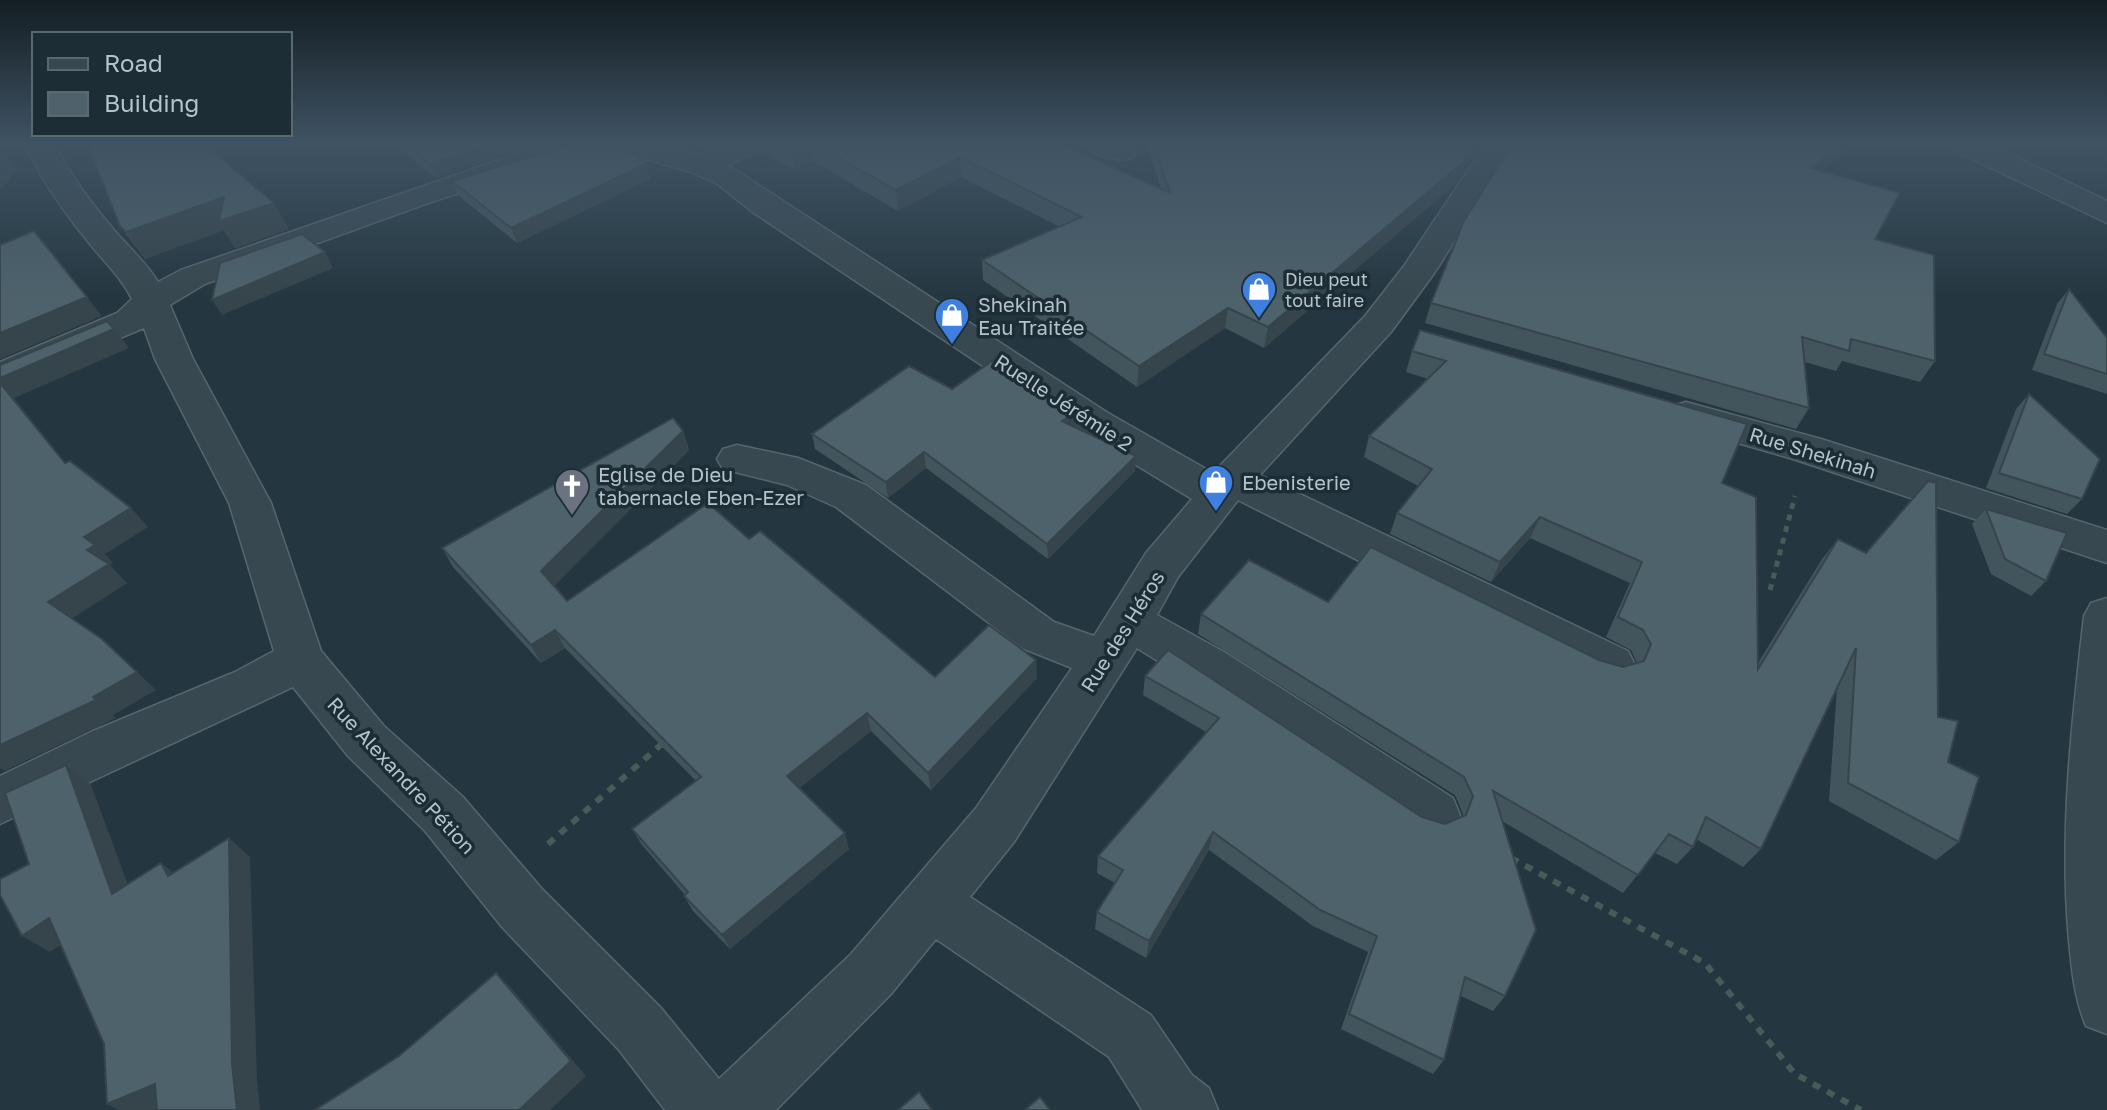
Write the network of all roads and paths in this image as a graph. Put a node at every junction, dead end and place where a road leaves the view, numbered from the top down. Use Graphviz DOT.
graph roads {
  1 [pos="69,195"];
  2 [pos="423,195"];
  3 [pos="751,195"];
  4 [pos="1468,195"];
  5 [pos="2069,195"];
  6 [pos="2107,213"];
  7 [pos="151,301"];
  8 [pos="0,376"];
  9 [pos="1645,403"];
  10 [pos="1807,449"];
  11 [pos="737,459"];
  12 [pos="1225,487"];
  13 [pos="2107,547"];
  14 [pos="1770,590"];
  15 [pos="2107,616"];
  16 [pos="1117,641"];
  17 [pos="300,660"];
  18 [pos="1611,665"];
  19 [pos="668,738"];
  20 [pos="0,801"];
  21 [pos="1434,815"];
  22 [pos="502,885"];
  23 [pos="930,903"];
  24 [pos="2107,1005"];
  25 [pos="704,1110"];
  26 [pos="732,1110"];
  27 [pos="1187,1110"];
  28 [pos="1861,1110"];
  1 -- 7 [label="street, Rue Alexandre Pétion"];
  2 -- 7 [label="street"];
  3 -- 12 [label="street, Ruelle Jérémie 2"];
  4 -- 12 [label="street, Rue des Héros"];
  5 -- 6 [label="street"];
  7 -- 8 [label="street"];
  7 -- 17 [label="street, Rue Alexandre Pétion"];
  9 -- 10 [label="street, Rue Shekinah"];
  10 -- 13 [label="street, Rue Shekinah"];
  10 -- 14 [label="path"];
  11 -- 16 [label="street"];
  12 -- 16 [label="street, Rue des Héros"];
  12 -- 18 [label="street, Ruelle Jérémie 2"];
  15 -- 24 [label="street"];
  16 -- 21 [label="street"];
  16 -- 23 [label="street, Rue des Héros"];
  17 -- 20 [label="street"];
  17 -- 22 [label="street, Rue Alexandre Pétion"];
  19 -- 22 [label="path"];
  21 -- 28 [label="path"];
  22 -- 25 [label="street, Rue Alexandre Pétion"];
  23 -- 26 [label="street, Rue des Héros"];
  23 -- 27 [label="street"];
}
